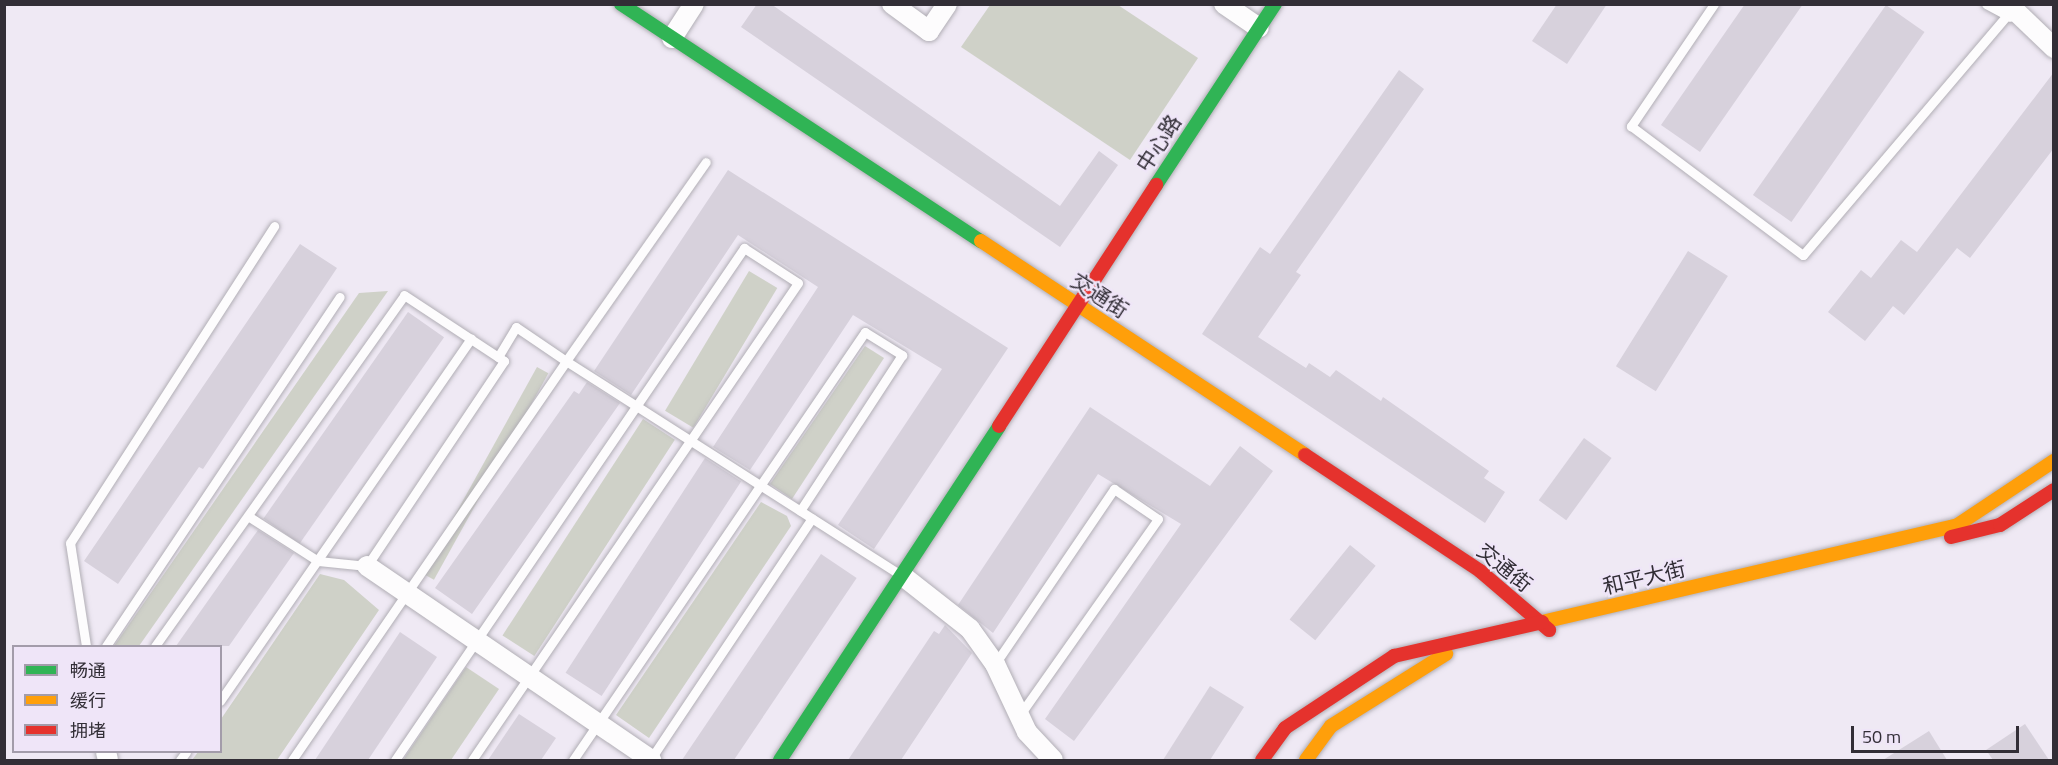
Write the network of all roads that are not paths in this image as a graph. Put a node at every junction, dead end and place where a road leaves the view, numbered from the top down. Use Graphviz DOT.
graph roads {
  1 [pos="621,4"];
  2 [pos="694,4"];
  3 [pos="892,4"];
  4 [pos="947,4"];
  5 [pos="1224,4"];
  6 [pos="1275,4"];
  7 [pos="1714,4"];
  8 [pos="1986,4"];
  9 [pos="2008,10"];
  10 [pos="1259,28"];
  11 [pos="672,38"];
  12 [pos="2054,48"];
  13 [pos="706,162"];
  14 [pos="274,226"];
  15 [pos="340,297"];
  16 [pos="1078,306"];
  17 [pos="471,339"];
  18 [pos="498,357"];
  19 [pos="566,362"];
  20 [pos="636,406"];
  21 [pos="691,441"];
  22 [pos="2054,461"];
  23 [pos="761,486"];
  24 [pos="2054,490"];
  25 [pos="800,511"];
  26 [pos="248,516"];
  27 [pos="812,518"];
  28 [pos="318,561"];
  29 [pos="367,566"];
  30 [pos="904,577"];
  31 [pos="406,594"];
  32 [pos="1544,626"];
  33 [pos="476,641"];
  34 [pos="86,645"];
  35 [pos="107,645"];
  36 [pos="156,645"];
  37 [pos="995,664"];
  38 [pos="529,677"];
  39 [pos="222,698"];
  40 [pos="1019,716"];
  41 [pos="597,724"];
  42 [pos="292,760"];
  43 [pos="395,760"];
  44 [pos="472,760"];
  45 [pos="573,760"];
  46 [pos="650,760"];
  47 [pos="780,760"];
  48 [pos="1053,760"];
  49 [pos="1262,760"];
  50 [pos="1306,760"];
  1 -- 11 [label="street, 交通街"];
  2 -- 11 [label="street"];
  3 -- 4 [label="street"];
  5 -- 10 [label="street"];
  6 -- 10 [label="street, 中心路"];
  7 -- 9 [label="lane"];
  8 -- 9 [label="lane"];
  9 -- 12 [label="street"];
  10 -- 16 [label="street, 中心路"];
  11 -- 16 [label="street, 交通街"];
  13 -- 19 [label="lane"];
  14 -- 34 [label="lane"];
  15 -- 35 [label="lane"];
  16 -- 30 [label="street, 中心路"];
  16 -- 32 [label="street, 交通街"];
  17 -- 18 [label="lane"];
  17 -- 26 [label="lane"];
  17 -- 28 [label="lane"];
  18 -- 19 [label="lane"];
  18 -- 29 [label="lane"];
  19 -- 20 [label="lane"];
  19 -- 31 [label="lane"];
  20 -- 21 [label="lane"];
  20 -- 21 [label="lane"];
  20 -- 33 [label="lane"];
  21 -- 23 [label="lane"];
  21 -- 38 [label="lane"];
  22 -- 32 [label="street, 和平大街"];
  23 -- 25 [label="lane"];
  23 -- 25 [label="lane"];
  23 -- 41 [label="lane"];
  24 -- 32 [label="street, 和平大街"];
  25 -- 27 [label="lane"];
  26 -- 28 [label="lane"];
  26 -- 36 [label="lane"];
  27 -- 30 [label="lane"];
  27 -- 46 [label="lane"];
  28 -- 29 [label="lane"];
  28 -- 39 [label="lane"];
  29 -- 31 [label="street"];
  30 -- 37 [label="street"];
  30 -- 47 [label="street, 中心路"];
  31 -- 33 [label="street"];
  31 -- 42 [label="lane"];
  32 -- 49 [label="street, 和平大街"];
  32 -- 50 [label="street, 和平大街"];
  33 -- 38 [label="street"];
  33 -- 43 [label="lane"];
  37 -- 40 [label="street"];
  37 -- 40 [label="lane"];
  38 -- 41 [label="street"];
  38 -- 44 [label="lane"];
  40 -- 48 [label="street"];
  41 -- 45 [label="lane"];
  41 -- 46 [label="street"];
}
